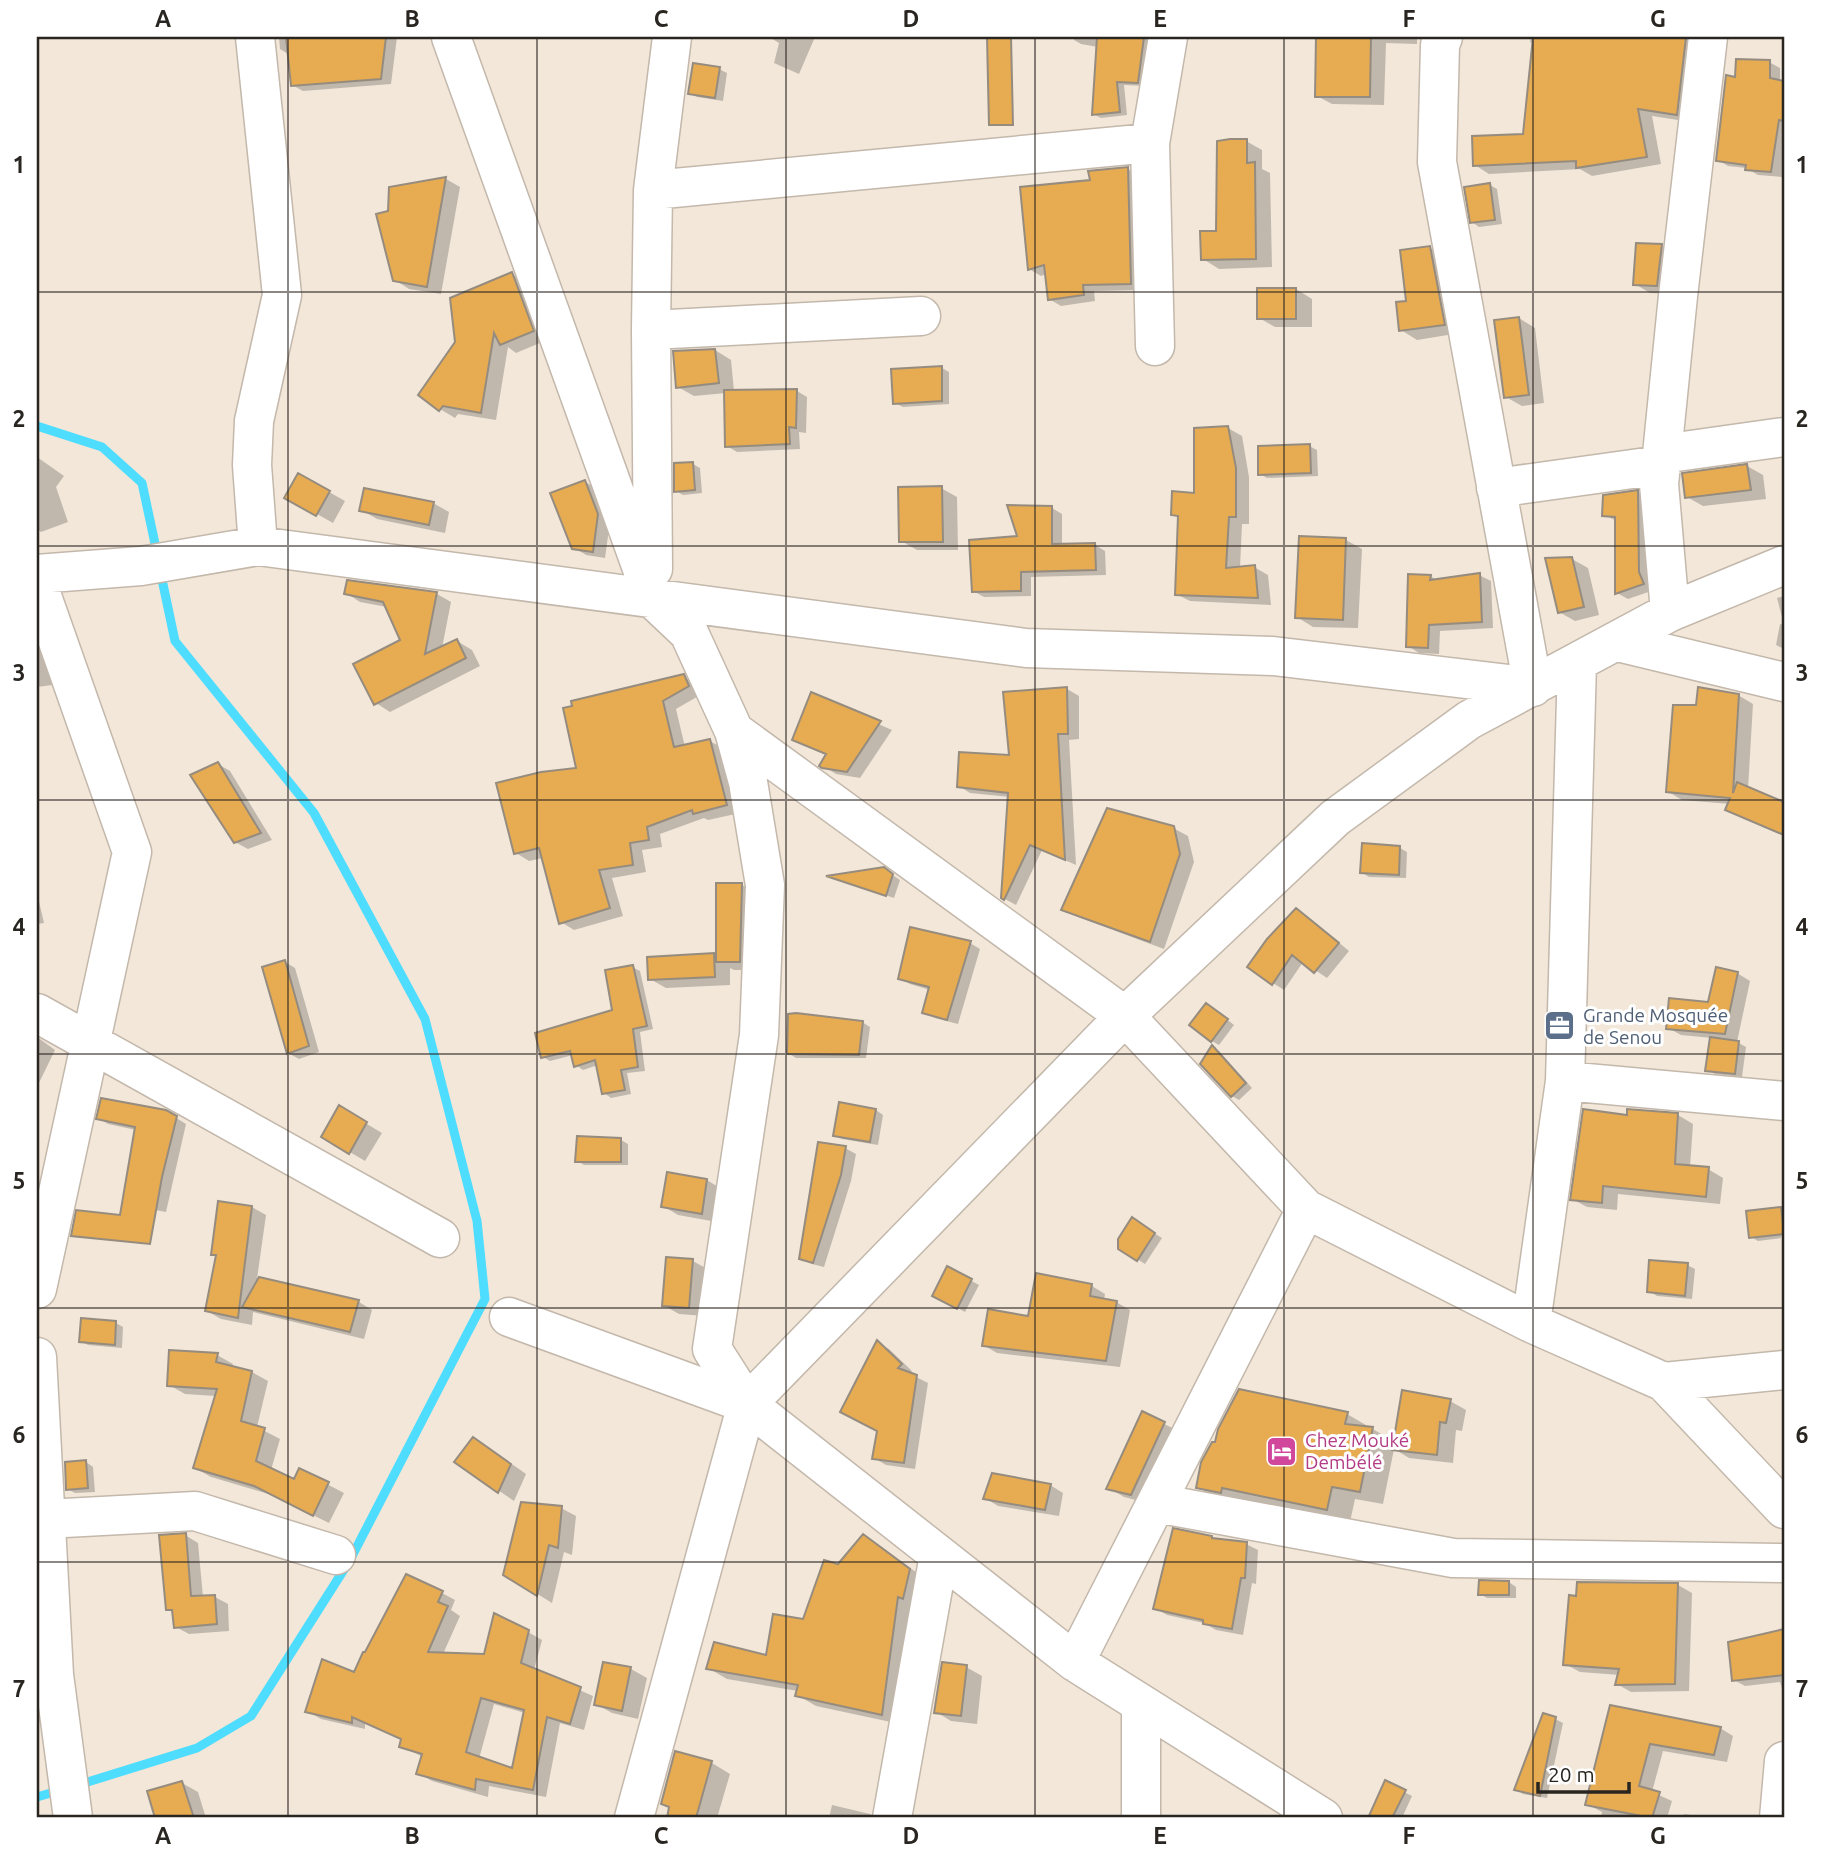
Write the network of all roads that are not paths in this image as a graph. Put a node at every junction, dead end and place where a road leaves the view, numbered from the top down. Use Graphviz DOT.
graph roads {
  1 [pos="256,37"];
  2 [pos="451,37"];
  3 [pos="672,37"];
  4 [pos="1168,37"];
  5 [pos="1443,37"];
  6 [pos="1708,37"];
  7 [pos="1150,143"];
  8 [pos="653,190"];
  9 [pos="921,316"];
  10 [pos="650,330"];
  11 [pos="1155,346"];
  12 [pos="1784,437"];
  13 [pos="1662,460"];
  14 [pos="1496,488"];
  15 [pos="258,546"];
  16 [pos="1784,565"];
  17 [pos="37,574"];
  18 [pos="37,582"];
  19 [pos="653,599"];
  20 [pos="1670,612"];
  21 [pos="1618,642"];
  22 [pos="1577,664"];
  23 [pos="1784,682"];
  24 [pos="1533,687"];
  25 [pos="734,731"];
  26 [pos="37,1013"];
  27 [pos="1125,1016"];
  28 [pos="91,1044"];
  29 [pos="1565,1081"];
  30 [pos="1784,1101"];
  31 [pos="1306,1209"];
  32 [pos="440,1238"];
  33 [pos="37,1289"];
  34 [pos="509,1317"];
  35 [pos="1531,1323"];
  36 [pos="37,1357"];
  37 [pos="1784,1370"];
  38 [pos="1664,1382"];
  39 [pos="747,1404"];
  40 [pos="43,1498"];
  41 [pos="1156,1503"];
  42 [pos="1784,1509"];
  43 [pos="336,1555"];
  44 [pos="939,1555"];
  45 [pos="1784,1563"];
  46 [pos="1075,1662"];
  47 [pos="1141,1704"];
  48 [pos="1784,1761"];
  49 [pos="73,1818"];
  50 [pos="634,1818"];
  51 [pos="892,1818"];
  52 [pos="1142,1818"];
  53 [pos="1323,1818"];
  54 [pos="1779,1818"];
  1 -- 15 [label="street"];
  2 -- 19 [label="street"];
  3 -- 8 [label="street"];
  4 -- 7 [label="street"];
  5 -- 14 [label="street"];
  6 -- 13 [label="street"];
  7 -- 8 [label="street"];
  7 -- 11 [label="street"];
  8 -- 10 [label="street"];
  9 -- 10 [label="street"];
  10 -- 19 [label="street"];
  12 -- 13 [label="street"];
  13 -- 14 [label="street"];
  13 -- 20 [label="street"];
  14 -- 24 [label="street"];
  15 -- 17 [label="street"];
  15 -- 19 [label="street"];
  16 -- 20 [label="street"];
  18 -- 28 [label="street"];
  19 -- 24 [label="street"];
  19 -- 25 [label="street"];
  20 -- 21 [label="street"];
  21 -- 22 [label="street"];
  21 -- 23 [label="street"];
  22 -- 24 [label="street"];
  22 -- 29 [label="street"];
  24 -- 27 [label="street"];
  25 -- 27 [label="street"];
  25 -- 39 [label="street"];
  26 -- 28 [label="street"];
  27 -- 31 [label="street"];
  27 -- 39 [label="street"];
  28 -- 32 [label="street"];
  28 -- 33 [label="street"];
  29 -- 30 [label="street"];
  29 -- 35 [label="street"];
  31 -- 35 [label="street"];
  31 -- 41 [label="street"];
  34 -- 39 [label="street"];
  35 -- 38 [label="street"];
  36 -- 40 [label="street"];
  37 -- 38 [label="street"];
  38 -- 42 [label="street"];
  39 -- 44 [label="street"];
  39 -- 50 [label="street"];
  40 -- 43 [label="street"];
  40 -- 49 [label="street"];
  41 -- 45 [label="street"];
  41 -- 46 [label="street"];
  44 -- 46 [label="street"];
  44 -- 51 [label="street"];
  46 -- 47 [label="street"];
  47 -- 52 [label="street"];
  47 -- 53 [label="street"];
  48 -- 54 [label="street"];
}
